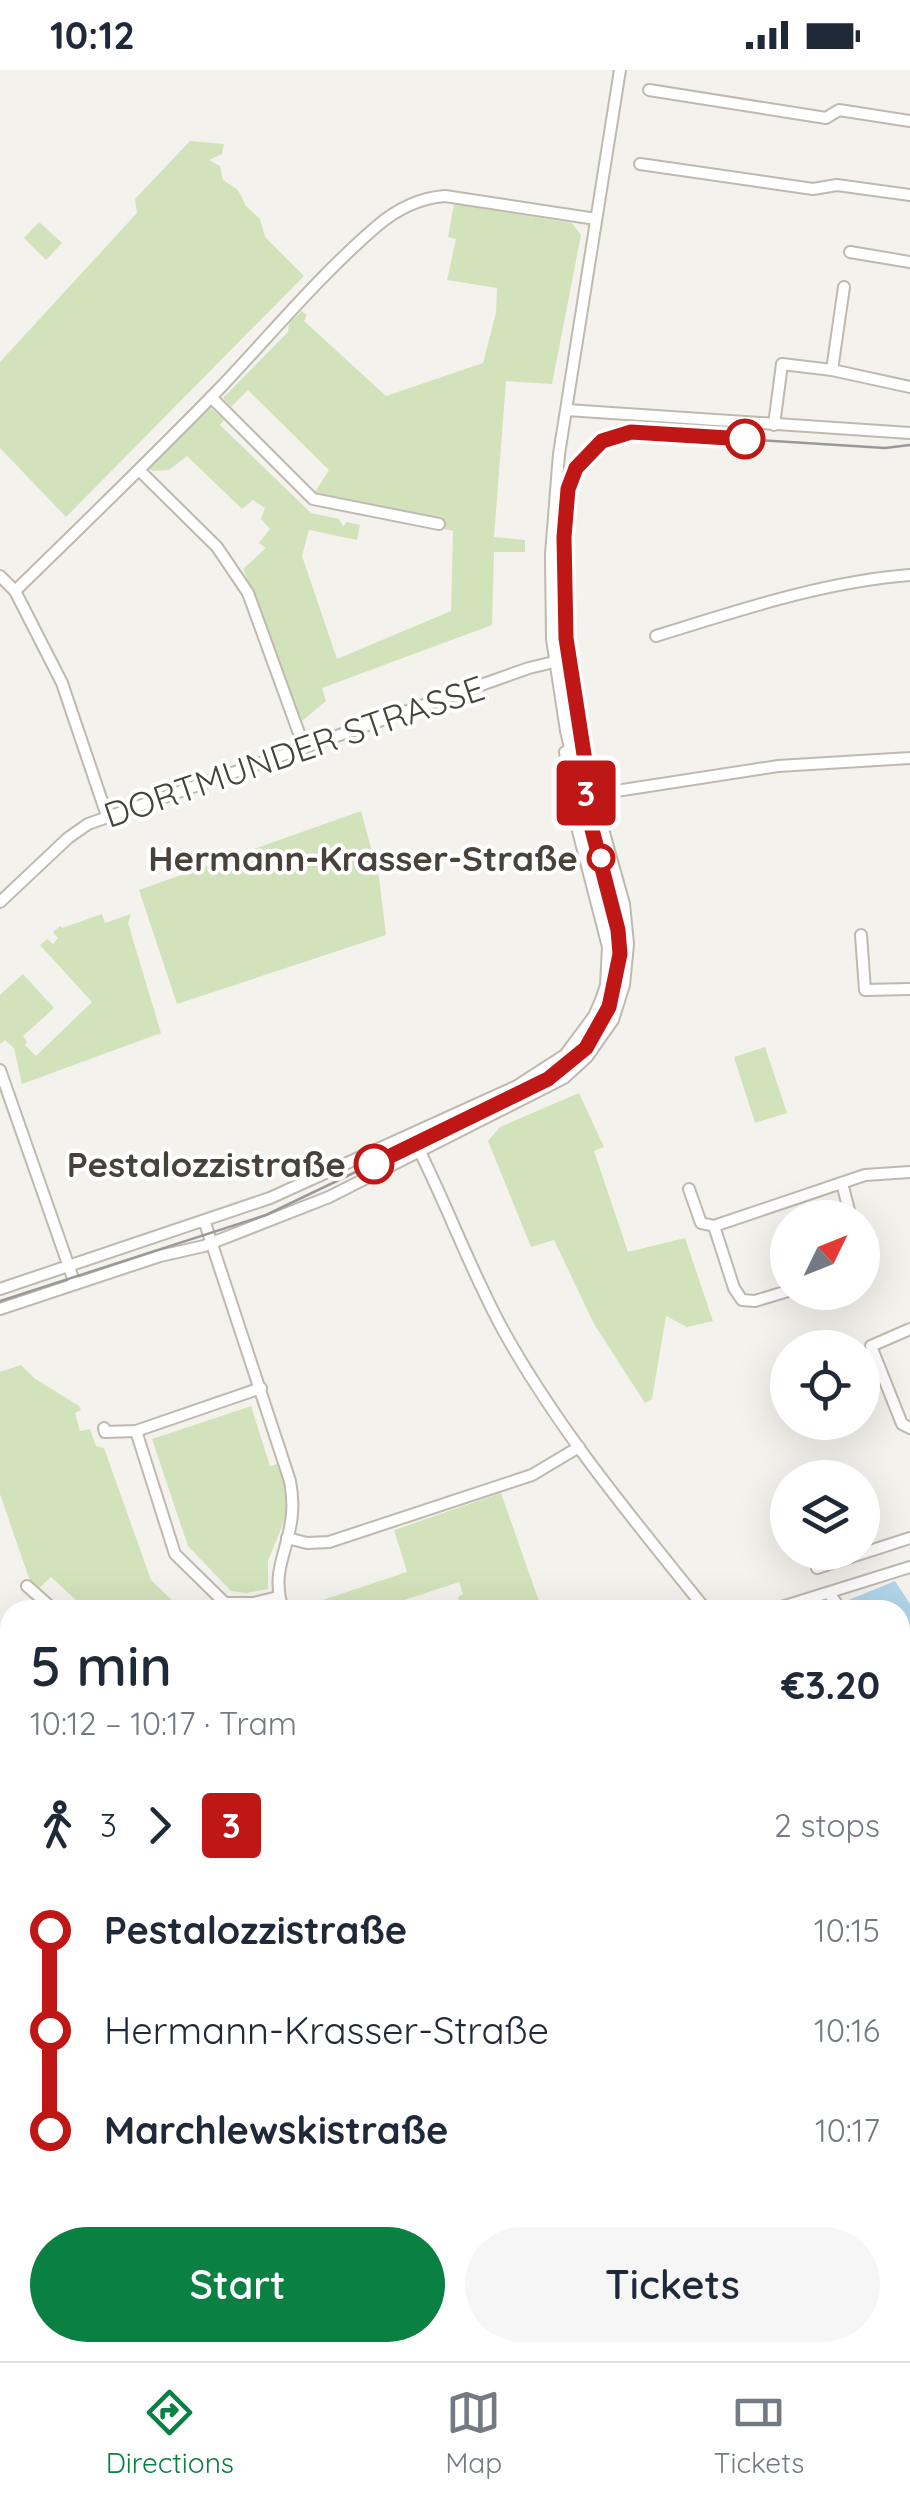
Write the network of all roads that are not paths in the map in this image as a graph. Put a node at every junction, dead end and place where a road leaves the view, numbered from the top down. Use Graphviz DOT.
graph roads {
  1 [pos="620,70"];
  2 [pos="649,90"];
  3 [pos="910,121"];
  4 [pos="640,164"];
  5 [pos="910,195"];
  6 [pos="596,219"];
  7 [pos="850,252"];
  8 [pos="910,262"];
  9 [pos="844,287"];
  10 [pos="832,370"];
  11 [pos="910,387"];
  12 [pos="210,398"];
  13 [pos="566,410"];
  14 [pos="774,425"];
  15 [pos="910,433"];
  16 [pos="139,470"];
  17 [pos="439,524"];
  18 [pos="910,575"];
  19 [pos="0,576"];
  20 [pos="14,592"];
  21 [pos="656,636"];
  22 [pos="554,662"];
  23 [pos="566,730"];
  24 [pos="304,747"];
  25 [pos="910,758"];
  26 [pos="590,796"];
  27 [pos="571,798"];
  28 [pos="106,816"];
  29 [pos="0,902"];
  30 [pos="862,935"];
  31 [pos="910,988"];
  32 [pos="0,1070"];
  33 [pos="412,1136"];
  34 [pos="421,1153"];
  35 [pos="910,1172"];
  36 [pos="842,1183"];
  37 [pos="689,1189"];
  38 [pos="846,1200"];
  39 [pos="205,1222"];
  40 [pos="714,1226"];
  41 [pos="212,1243"];
  42 [pos="68,1265"];
  43 [pos="75,1284"];
  44 [pos="0,1289"];
  45 [pos="770,1296"];
  46 [pos="0,1308"];
  47 [pos="910,1329"];
  48 [pos="261,1388"];
  49 [pos="104,1428"];
  50 [pos="910,1428"];
  51 [pos="136,1431"];
  52 [pos="578,1447"];
  53 [pos="287,1538"];
  54 [pos="910,1538"];
  55 [pos="880,1548"];
  56 [pos="910,1567"];
  57 [pos="27,1586"];
  58 [pos="830,1593"];
  59 [pos="278,1597"];
  60 [pos="43,1600"];
  61 [pos="223,1600"];
  62 [pos="266,1600"];
  63 [pos="279,1600"];
  64 [pos="698,1600"];
  65 [pos="806,1600"];
  66 [pos="835,1600"];
  1 -- 6 [label="street"];
  2 -- 3 [label="street"];
  4 -- 5 [label="street"];
  6 -- 12 [label="street"];
  6 -- 13 [label="street"];
  7 -- 8 [label="street"];
  9 -- 10 [label="street"];
  10 -- 11 [label="street"];
  10 -- 14 [label="street"];
  12 -- 16 [label="street"];
  12 -- 17 [label="street"];
  13 -- 14 [label="street"];
  13 -- 22 [label="street"];
  14 -- 15 [label="street"];
  16 -- 20 [label="street"];
  16 -- 24 [label="street"];
  18 -- 21 [label="street"];
  19 -- 20 [label="street"];
  20 -- 28 [label="street"];
  22 -- 23 [label="street"];
  22 -- 24 [label="street, DORTMUNDER STRASSE"];
  23 -- 26 [label="street"];
  23 -- 27 [label="street"];
  24 -- 28 [label="street, DORTMUNDER STRASSE"];
  25 -- 26 [label="street"];
  26 -- 27 [label="street"];
  26 -- 34 [label="street"];
  27 -- 33 [label="street"];
  28 -- 29 [label="street, DORTMUNDER STRASSE"];
  30 -- 31 [label="street"];
  32 -- 42 [label="street"];
  33 -- 34 [label="street"];
  33 -- 39 [label="street"];
  34 -- 41 [label="street"];
  34 -- 52 [label="street"];
  35 -- 36 [label="street"];
  36 -- 38 [label="street"];
  36 -- 40 [label="street"];
  37 -- 40 [label="street"];
  39 -- 41 [label="street"];
  39 -- 42 [label="street"];
  40 -- 45 [label="street"];
  41 -- 43 [label="street"];
  41 -- 48 [label="street"];
  42 -- 43 [label="street"];
  42 -- 44 [label="street"];
  43 -- 46 [label="street"];
  47 -- 50 [label="street"];
  48 -- 51 [label="street"];
  48 -- 53 [label="street"];
  49 -- 51 [label="street"];
  51 -- 61 [label="street"];
  52 -- 53 [label="street"];
  52 -- 64 [label="street"];
  53 -- 59 [label="street"];
  54 -- 55 [label="street"];
  56 -- 58 [label="street"];
  57 -- 60 [label="street"];
  58 -- 65 [label="street"];
  58 -- 66 [label="street"];
  59 -- 62 [label="street"];
  59 -- 63 [label="street"];
}
